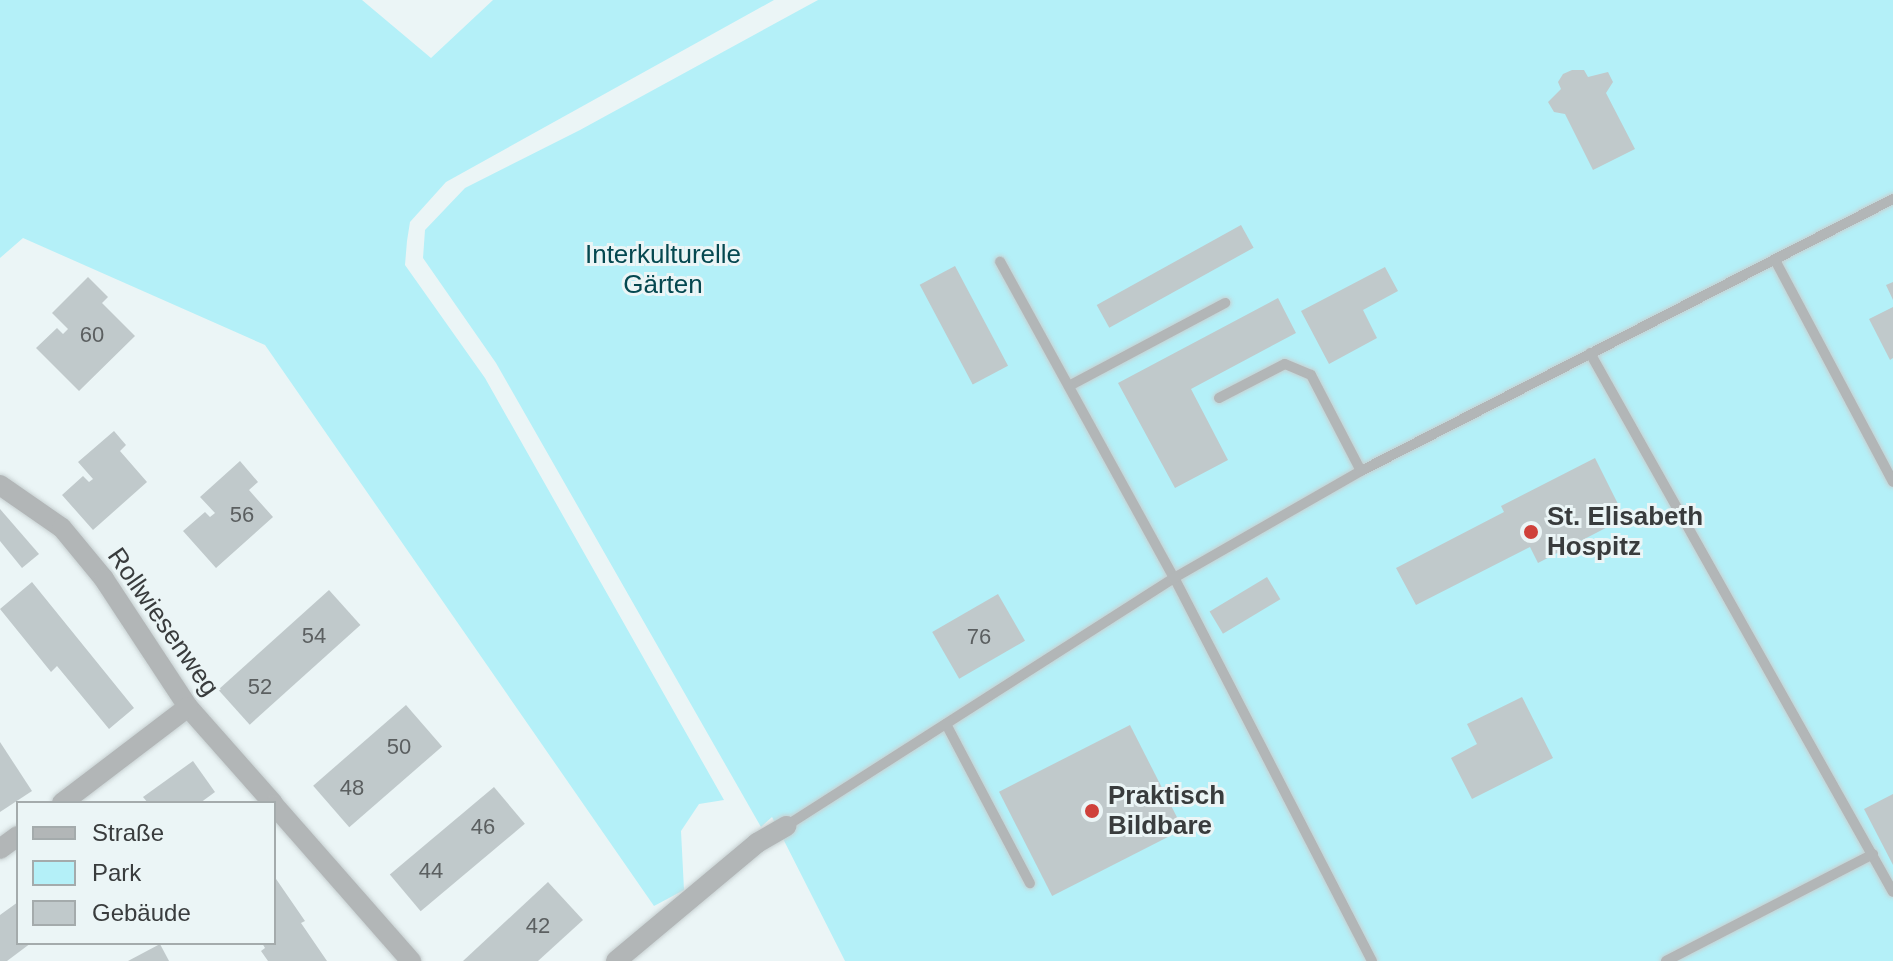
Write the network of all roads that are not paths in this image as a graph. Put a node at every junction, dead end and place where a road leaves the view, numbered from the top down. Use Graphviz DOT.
graph roads {
  1 [pos="1893,199"];
  2 [pos="1775,260"];
  3 [pos="1000,262"];
  4 [pos="1225,303"];
  5 [pos="1590,353"];
  6 [pos="1069,386"];
  7 [pos="1219,398"];
  8 [pos="1361,471"];
  9 [pos="1893,482"];
  10 [pos="0,485"];
  11 [pos="1174,578"];
  12 [pos="188,707"];
  13 [pos="946,724"];
  14 [pos="65,801"];
  15 [pos="270,801"];
  16 [pos="276,807"];
  17 [pos="786,826"];
  18 [pos="1873,854"];
  19 [pos="1030,883"];
  20 [pos="1893,892"];
  21 [pos="411,961"];
  22 [pos="616,961"];
  23 [pos="1372,961"];
  24 [pos="1666,961"];
  1 -- 2 [label="lane"];
  2 -- 5 [label="lane"];
  2 -- 9 [label="lane"];
  3 -- 6 [label="lane"];
  4 -- 6 [label="lane"];
  5 -- 8 [label="lane"];
  5 -- 18 [label="lane"];
  6 -- 11 [label="lane"];
  7 -- 8 [label="lane"];
  8 -- 11 [label="lane"];
  10 -- 12 [label="street, Rollwiesenweg"];
  11 -- 13 [label="lane"];
  11 -- 23 [label="lane"];
  12 -- 14 [label="street"];
  12 -- 15 [label="street, Rollwiesenweg"];
  13 -- 17 [label="lane"];
  13 -- 19 [label="lane"];
  16 -- 21 [label="street, Rollwiesenweg"];
  17 -- 22 [label="street"];
  18 -- 20 [label="lane"];
  18 -- 24 [label="lane"];
}
